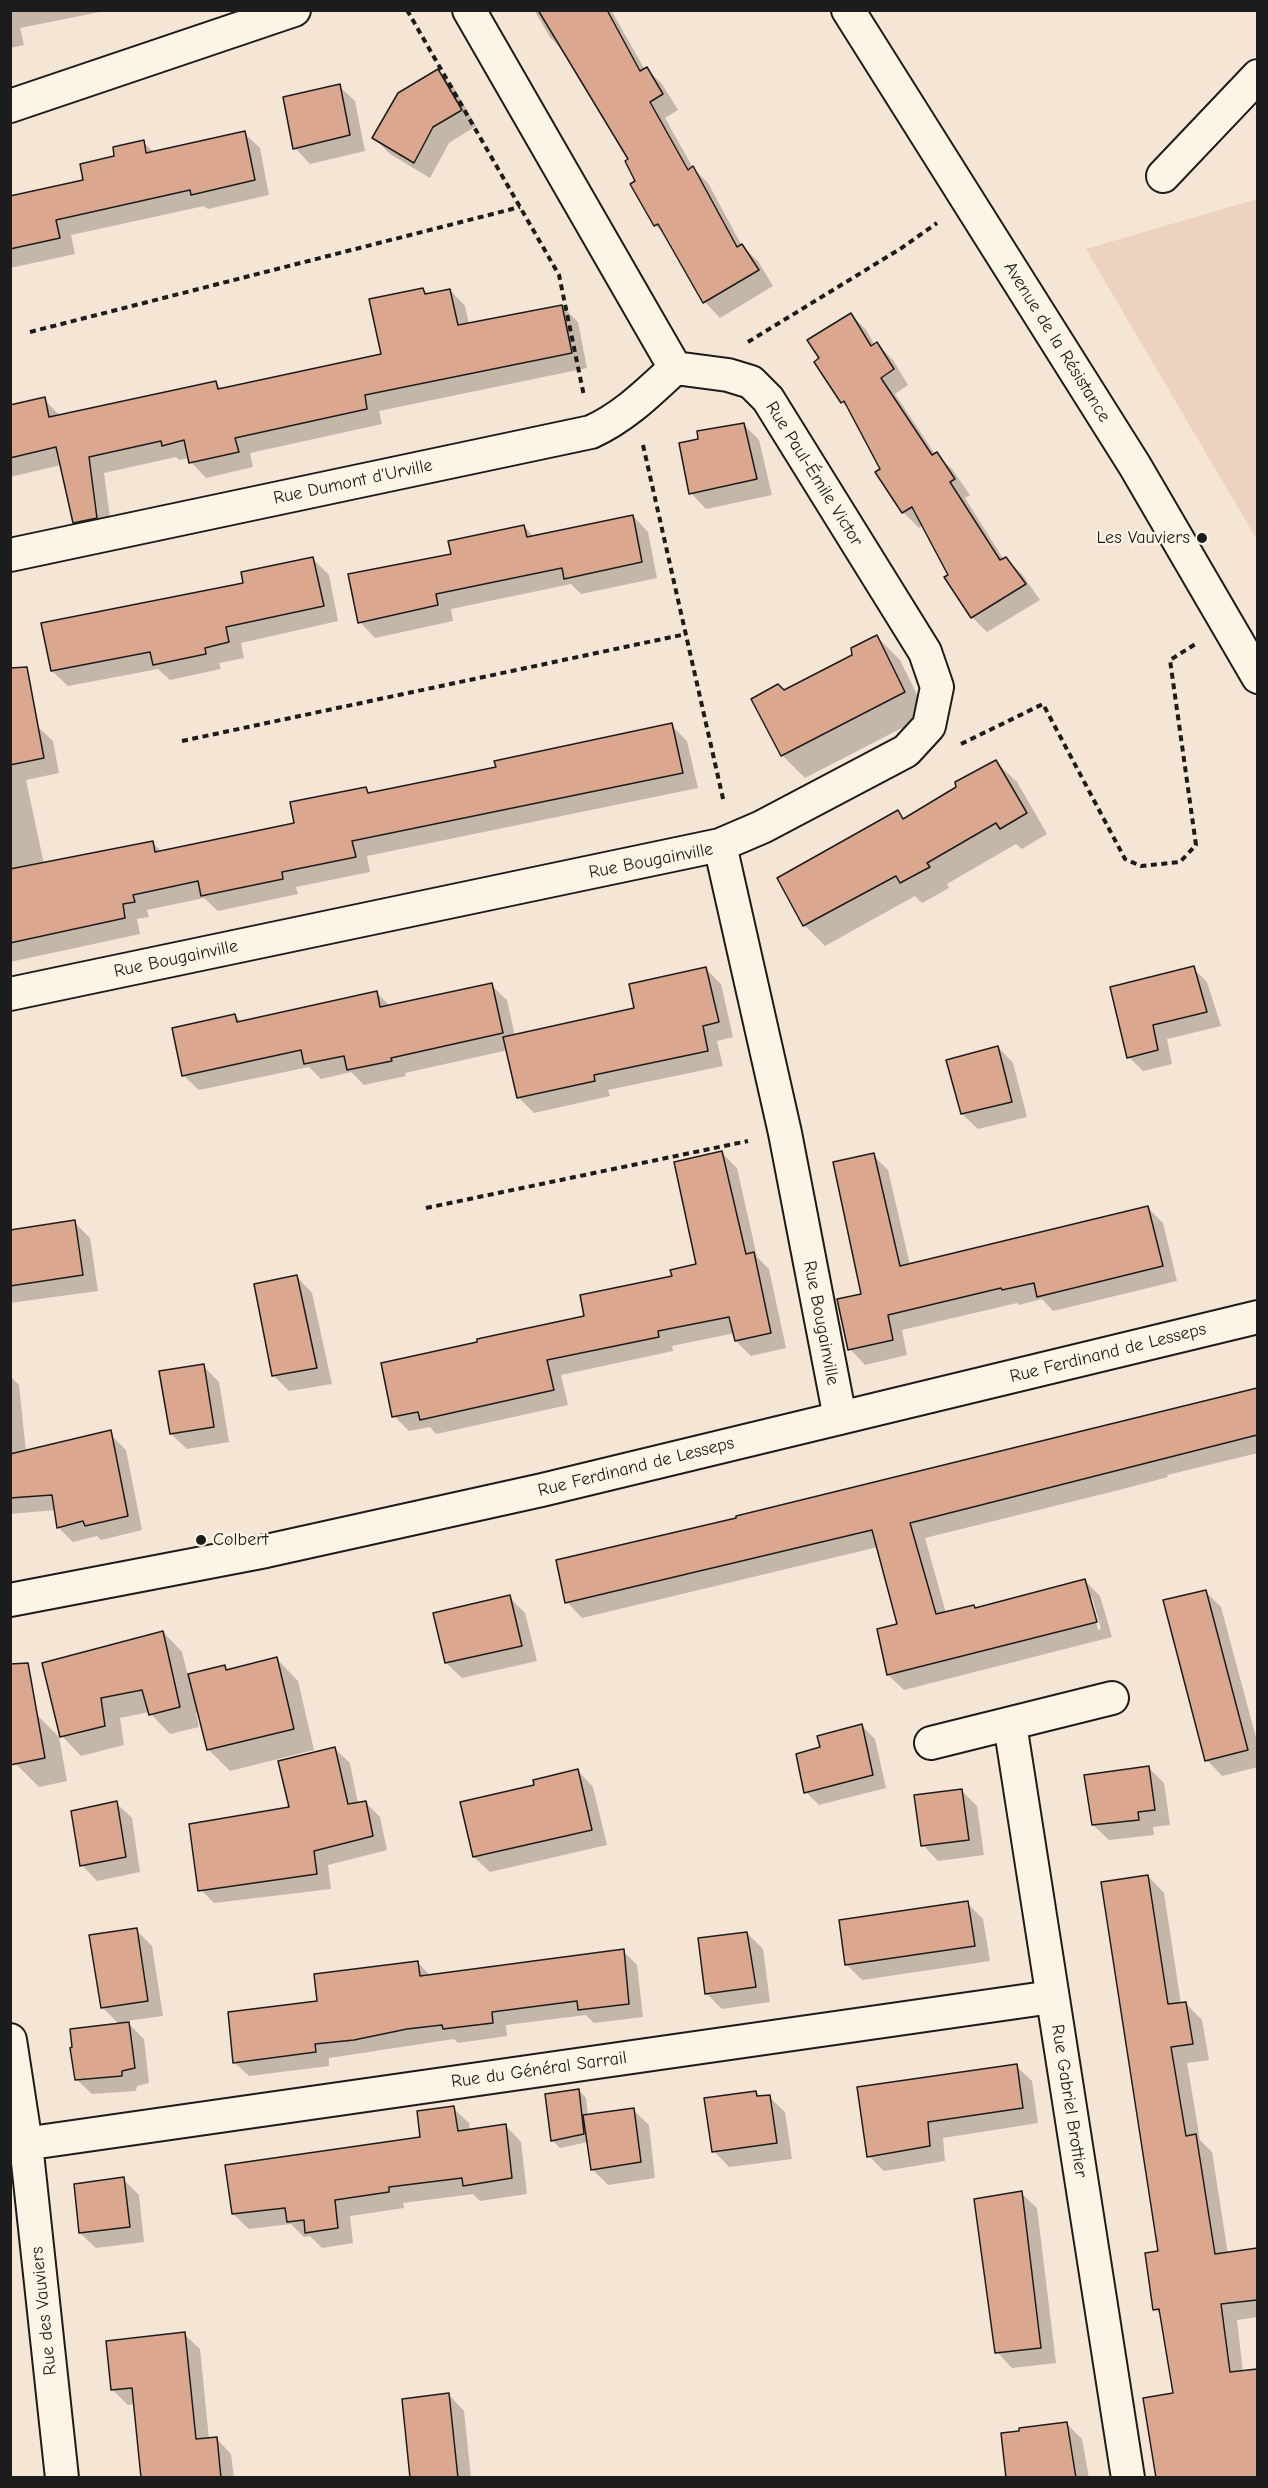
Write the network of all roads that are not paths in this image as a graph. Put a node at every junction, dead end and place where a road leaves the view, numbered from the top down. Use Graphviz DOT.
graph roads {
  1 [pos="294,10"];
  2 [pos="470,10"];
  3 [pos="849,10"];
  4 [pos="1257,76"];
  5 [pos="10,106"];
  6 [pos="1163,176"];
  7 [pos="675,368"];
  8 [pos="10,555"];
  9 [pos="1257,677"];
  10 [pos="720,845"];
  11 [pos="10,993"];
  12 [pos="1257,1317"];
  13 [pos="840,1418"];
  14 [pos="10,1600"];
  15 [pos="1112,1698"];
  16 [pos="1010,1724"];
  17 [pos="931,1743"];
  18 [pos="1052,1997"];
  19 [pos="10,2040"];
  20 [pos="18,2145"];
  21 [pos="62,2478"];
  22 [pos="1128,2478"];
  1 -- 5 [label="street"];
  2 -- 7 [label="street"];
  3 -- 9 [label="street, Avenue de la Résistance"];
  4 -- 6 [label="street"];
  7 -- 8 [label="street, Rue Dumont d'Urville"];
  7 -- 10 [label="street, Rue Paul-Émile Victor"];
  10 -- 11 [label="street, Rue Bougainville"];
  10 -- 13 [label="street, Rue Bougainville"];
  12 -- 13 [label="street, Rue Ferdinand de Lesseps"];
  13 -- 14 [label="street, Rue Ferdinand de Lesseps"];
  15 -- 16 [label="street"];
  16 -- 17 [label="street"];
  16 -- 18 [label="street, Rue Gabriel Brottier"];
  18 -- 20 [label="street, Rue du Général Sarrail"];
  18 -- 22 [label="street, Rue Gabriel Brottier"];
  19 -- 20 [label="street, Rue des Vauviers"];
  20 -- 21 [label="street, Rue des Vauviers"];
}
